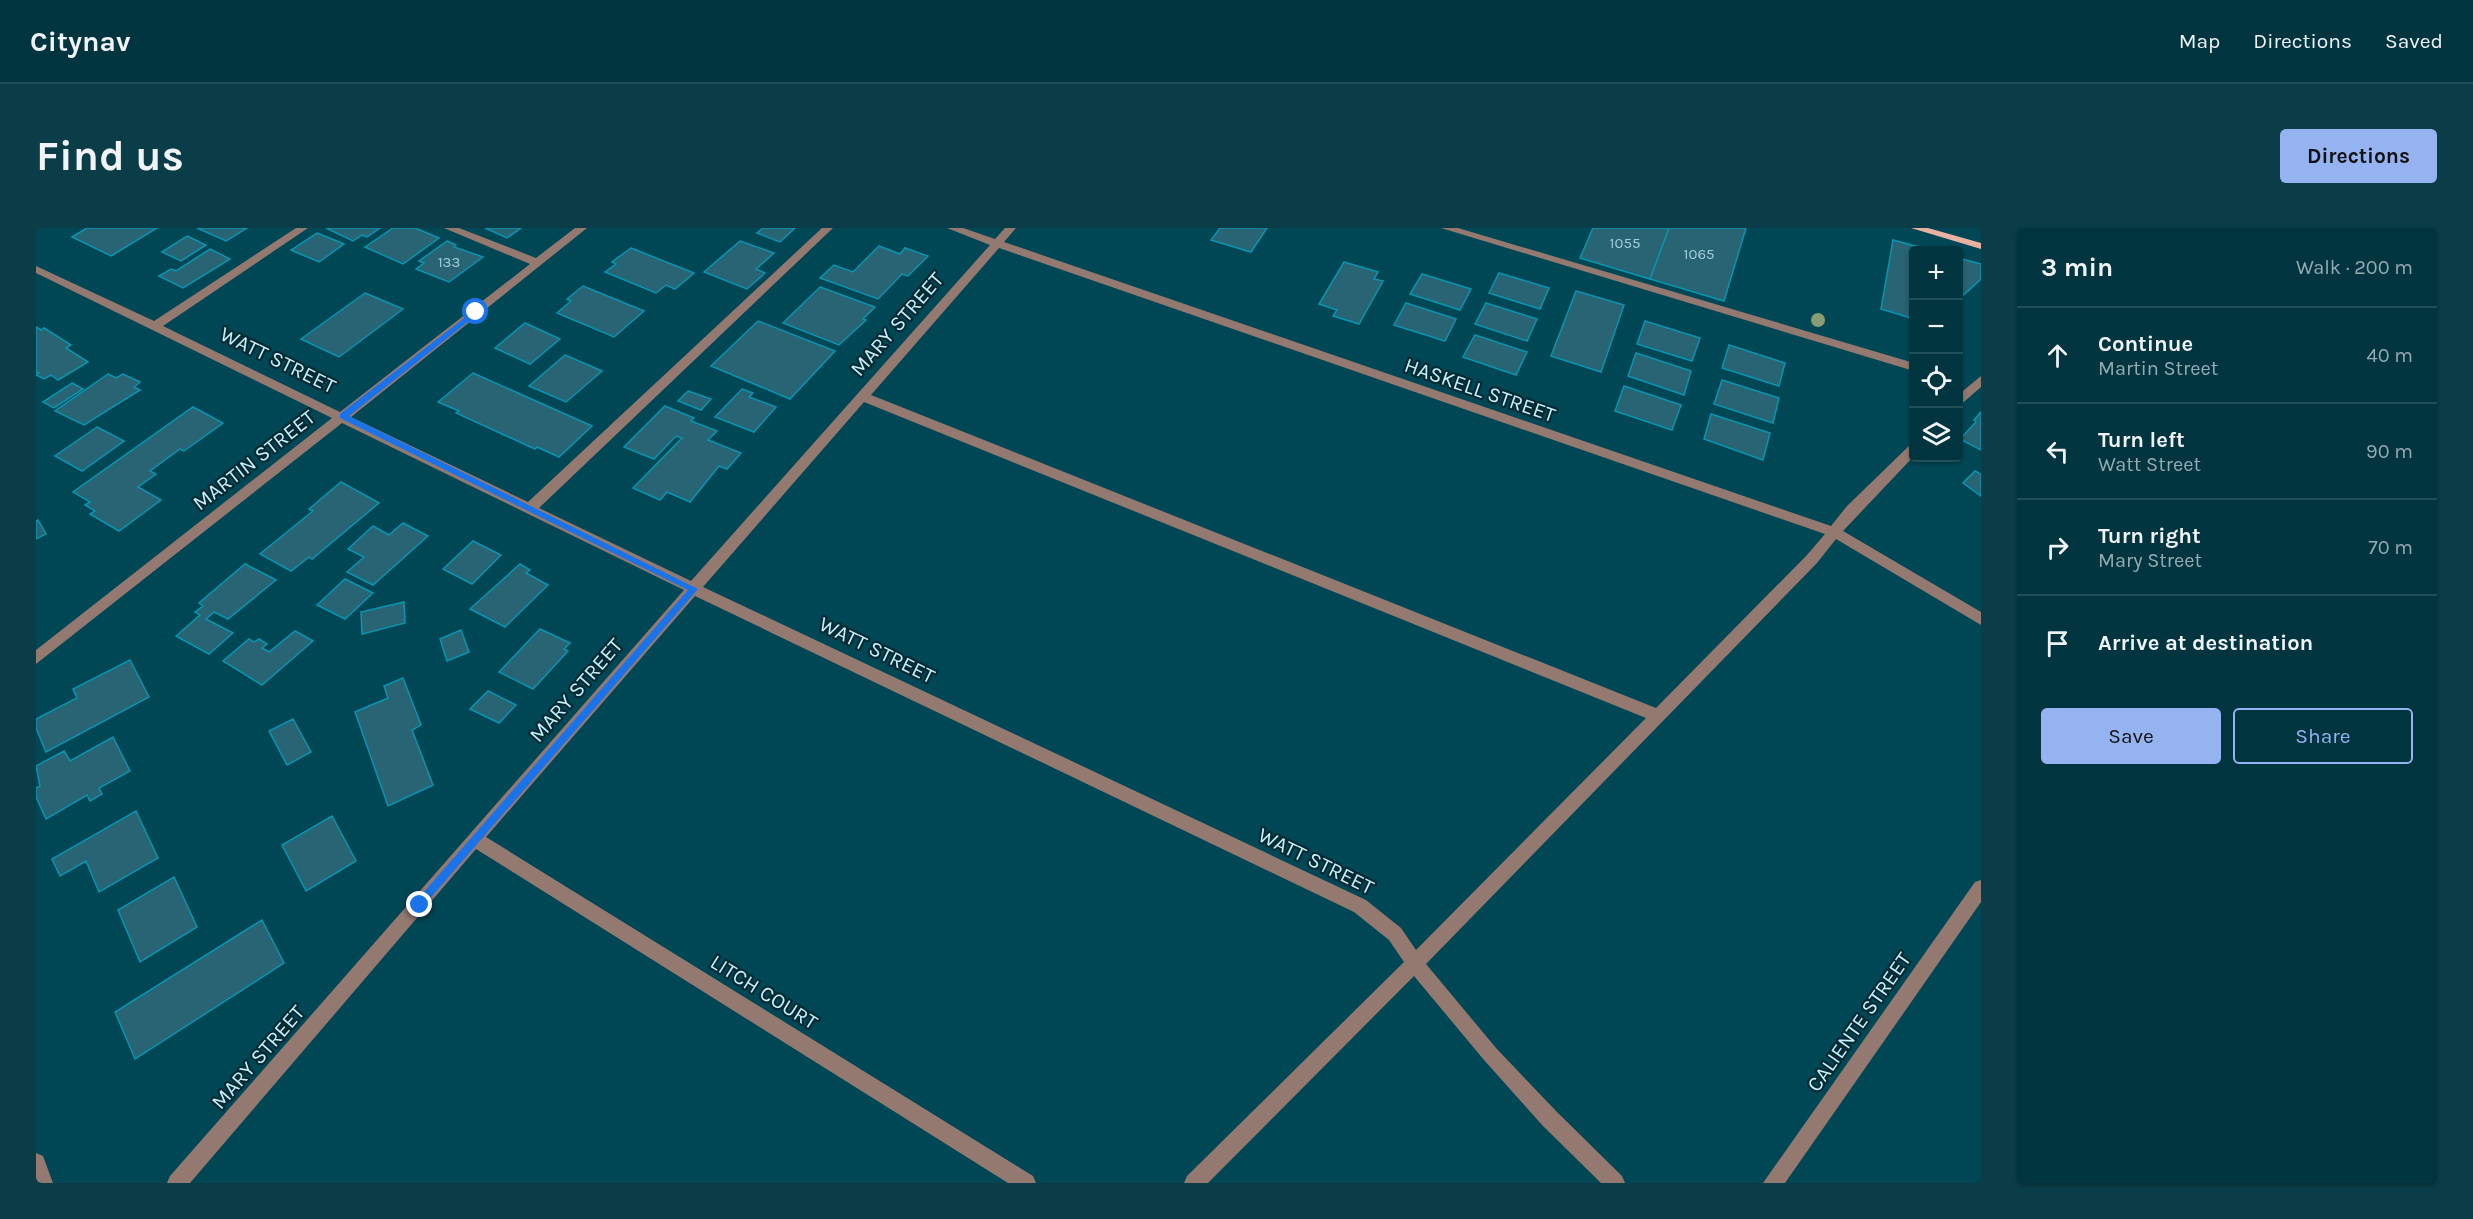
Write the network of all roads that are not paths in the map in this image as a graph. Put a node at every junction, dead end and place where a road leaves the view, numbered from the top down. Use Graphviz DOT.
graph roads {
  1 [pos="303,228"];
  2 [pos="449,228"];
  3 [pos="582,228"];
  4 [pos="828,228"];
  5 [pos="952,228"];
  6 [pos="1011,228"];
  7 [pos="1446,228"];
  8 [pos="1916,228"];
  9 [pos="997,243"];
  10 [pos="1981,246"];
  11 [pos="538,262"];
  12 [pos="36,269"];
  13 [pos="155,326"];
  14 [pos="1909,366"];
  15 [pos="1963,381"];
  16 [pos="1978,383"];
  17 [pos="863,397"];
  18 [pos="1963,399"];
  19 [pos="343,416"];
  20 [pos="1909,453"];
  21 [pos="531,507"];
  22 [pos="1834,532"];
  23 [pos="694,589"];
  24 [pos="1981,619"];
  25 [pos="36,658"];
  26 [pos="1658,716"];
  27 [pos="476,840"];
  28 [pos="1981,888"];
  29 [pos="1414,961"];
  30 [pos="36,1163"];
  31 [pos="43,1183"];
  32 [pos="177,1183"];
  33 [pos="1026,1183"];
  34 [pos="1194,1183"];
  35 [pos="1615,1183"];
  36 [pos="1773,1183"];
  1 -- 13 [label="street"];
  2 -- 11 [label="street"];
  3 -- 11 [label="street, MARTIN STREET"];
  4 -- 21 [label="street"];
  5 -- 9 [label="street, HASKELL STREET"];
  6 -- 9 [label="street, MARY STREET"];
  7 -- 14 [label="street"];
  8 -- 10 [label="main road"];
  9 -- 17 [label="street, MARY STREET"];
  9 -- 22 [label="street, HASKELL STREET"];
  11 -- 19 [label="street, MARTIN STREET"];
  12 -- 13 [label="street, WATT STREET"];
  13 -- 19 [label="street, WATT STREET"];
  15 -- 16 [label="street"];
  16 -- 18 [label="street"];
  17 -- 23 [label="street, MARY STREET"];
  17 -- 26 [label="street"];
  19 -- 21 [label="street, WATT STREET"];
  19 -- 25 [label="street, MARTIN STREET"];
  20 -- 22 [label="street"];
  21 -- 23 [label="street, WATT STREET"];
  22 -- 24 [label="street, HASKELL STREET"];
  22 -- 26 [label="street"];
  23 -- 27 [label="street, MARY STREET"];
  23 -- 29 [label="street, WATT STREET"];
  26 -- 29 [label="street"];
  27 -- 32 [label="street, MARY STREET"];
  27 -- 33 [label="street, LITCH COURT"];
  28 -- 36 [label="street, CALIENTE STREET"];
  29 -- 34 [label="street"];
  29 -- 35 [label="street, WATT STREET"];
  30 -- 31 [label="street"];
}
